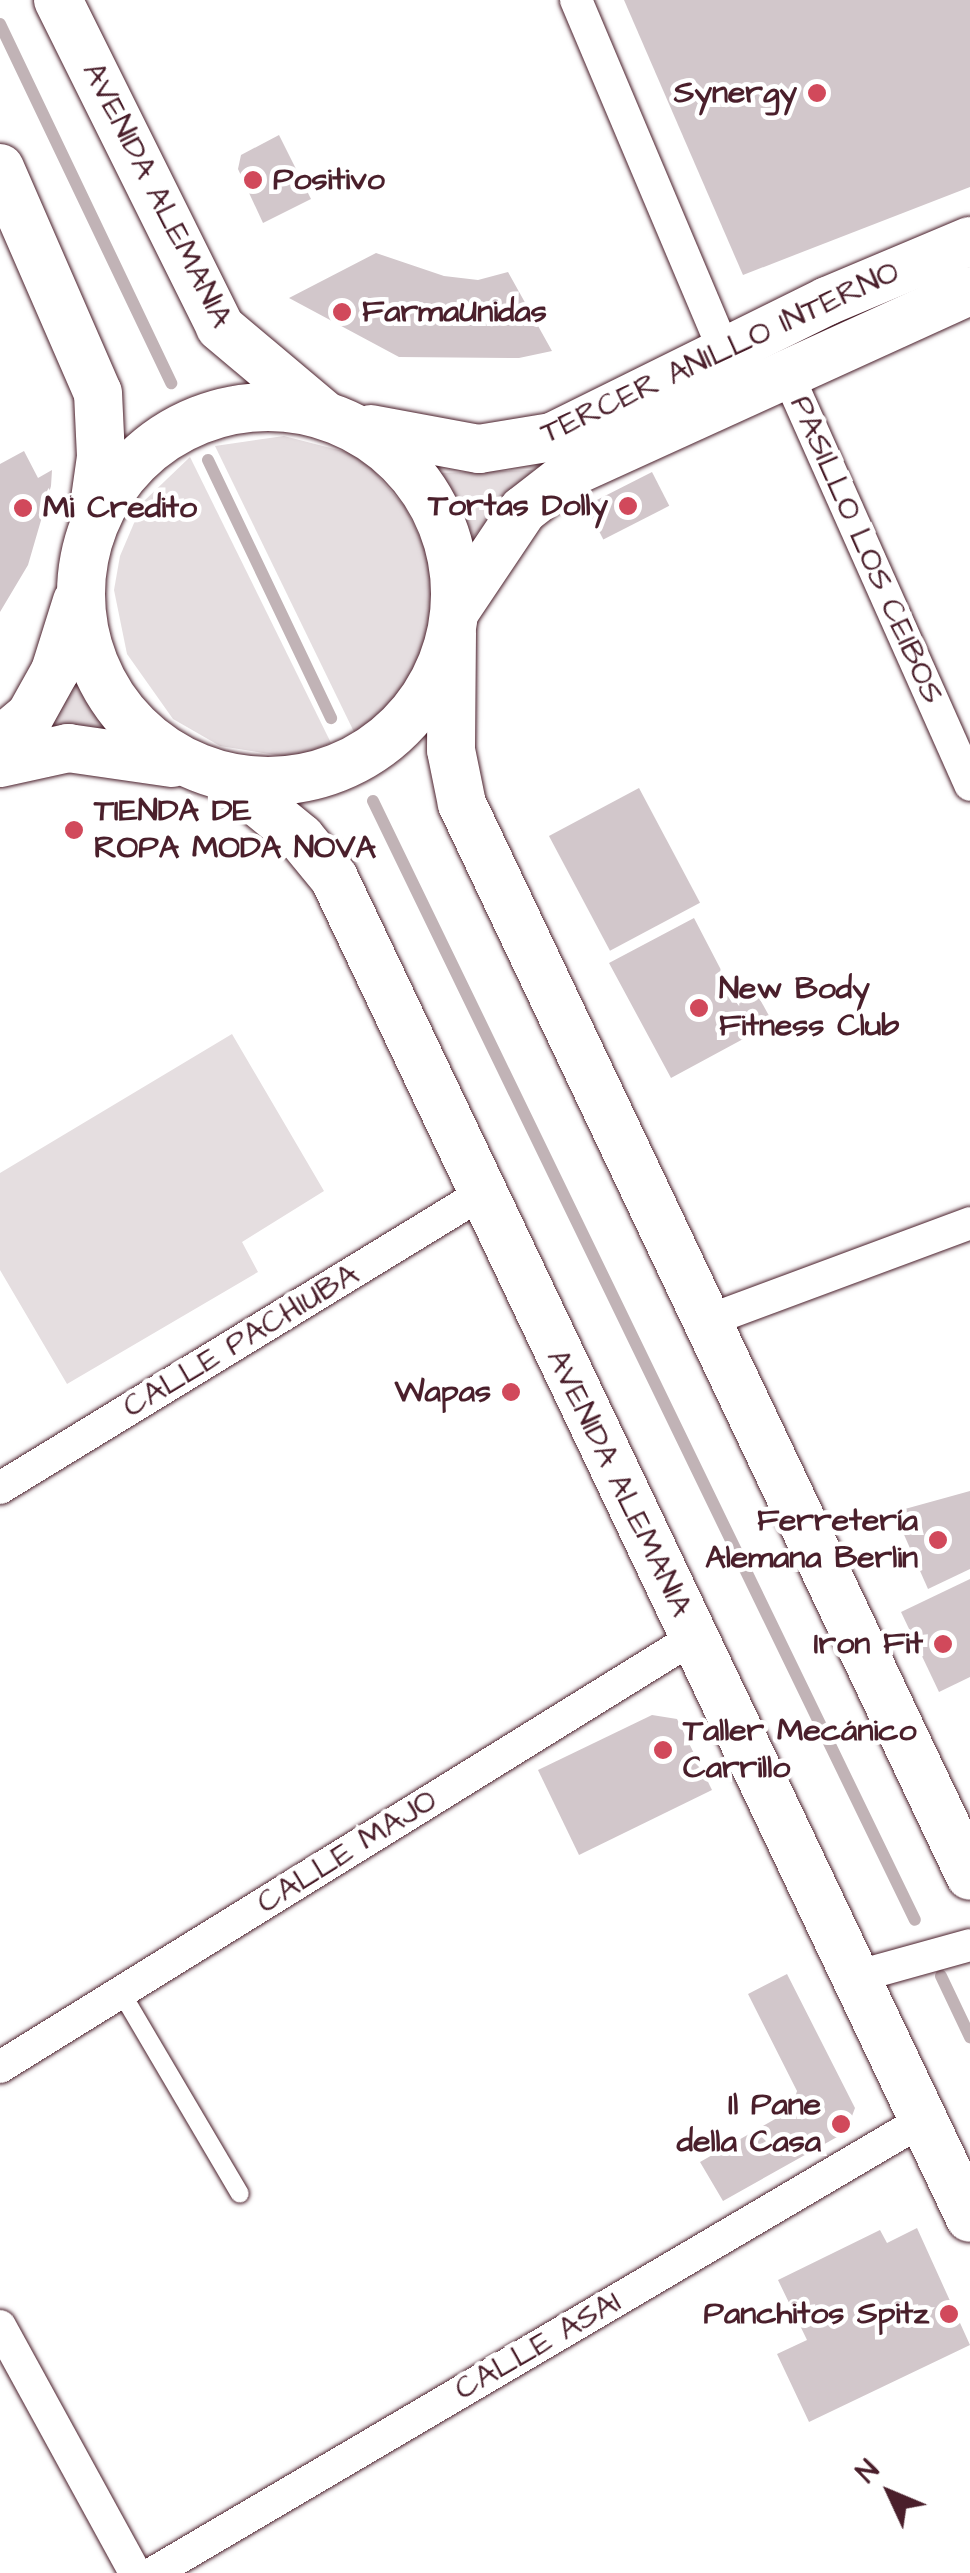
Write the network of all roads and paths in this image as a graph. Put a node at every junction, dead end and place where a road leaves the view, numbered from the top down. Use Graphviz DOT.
graph roads {
  1 [pos="58,0"];
  2 [pos="576,0"];
  3 [pos="0,168"];
  4 [pos="970,241"];
  5 [pos="970,291"];
  6 [pos="724,350"];
  7 [pos="786,371"];
  8 [pos="335,418"];
  9 [pos="86,556"];
  10 [pos="454,622"];
  11 [pos="0,741"];
  12 [pos="0,763"];
  13 [pos="217,776"];
  14 [pos="970,785"];
  15 [pos="482,1194"];
  16 [pos="970,1223"];
  17 [pos="707,1321"];
  18 [pos="0,1488"];
  19 [pos="694,1638"];
  20 [pos="970,1876"];
  21 [pos="970,1945"];
  22 [pos="855,1977"];
  23 [pos="121,1992"];
  24 [pos="0,2067"];
  25 [pos="923,2120"];
  26 [pos="240,2194"];
  27 [pos="970,2218"];
  28 [pos="0,2326"];
  29 [pos="135,2573"];
  30 [pos="152,2573"];
  1 -- 8 [label="main road, AVENIDA ALEMANIA"];
  2 -- 6 [label="street"];
  3 -- 9 [label="main road"];
  4 -- 6 [label="main road, TERCER ANILLO INTERNO"];
  5 -- 7 [label="main road, TERCER ANILLO INTERNO"];
  6 -- 8 [label="main road, TERCER ANILLO INTERNO"];
  7 -- 10 [label="main road, TERCER ANILLO INTERNO"];
  7 -- 14 [label="street, PASILLO LOS CEIBOS"];
  8 -- 9 [label="main road"];
  8 -- 10 [label="main road, AVENIDA ALEMANIA"];
  9 -- 11 [label="main road"];
  9 -- 13 [label="main road"];
  10 -- 13 [label="main road, TERCER ANILLO INTERNO"];
  10 -- 17 [label="main road"];
  12 -- 13 [label="main road"];
  13 -- 15 [label="main road, AVENIDA ALEMANIA"];
  15 -- 18 [label="street, CALLE PACHIUBA"];
  15 -- 19 [label="main road, AVENIDA ALEMANIA"];
  16 -- 17 [label="street"];
  17 -- 20 [label="main road"];
  19 -- 22 [label="main road, AVENIDA ALEMANIA"];
  19 -- 23 [label="street, CALLE MAJO"];
  21 -- 22 [label="street"];
  22 -- 25 [label="main road, AVENIDA ALEMANIA"];
  23 -- 24 [label="street, CALLE MAJO"];
  23 -- 26 [label="lane"];
  25 -- 27 [label="main road, AVENIDA ALEMANIA"];
  25 -- 30 [label="street, CALLE ASAI"];
  28 -- 29 [label="street"];
}
